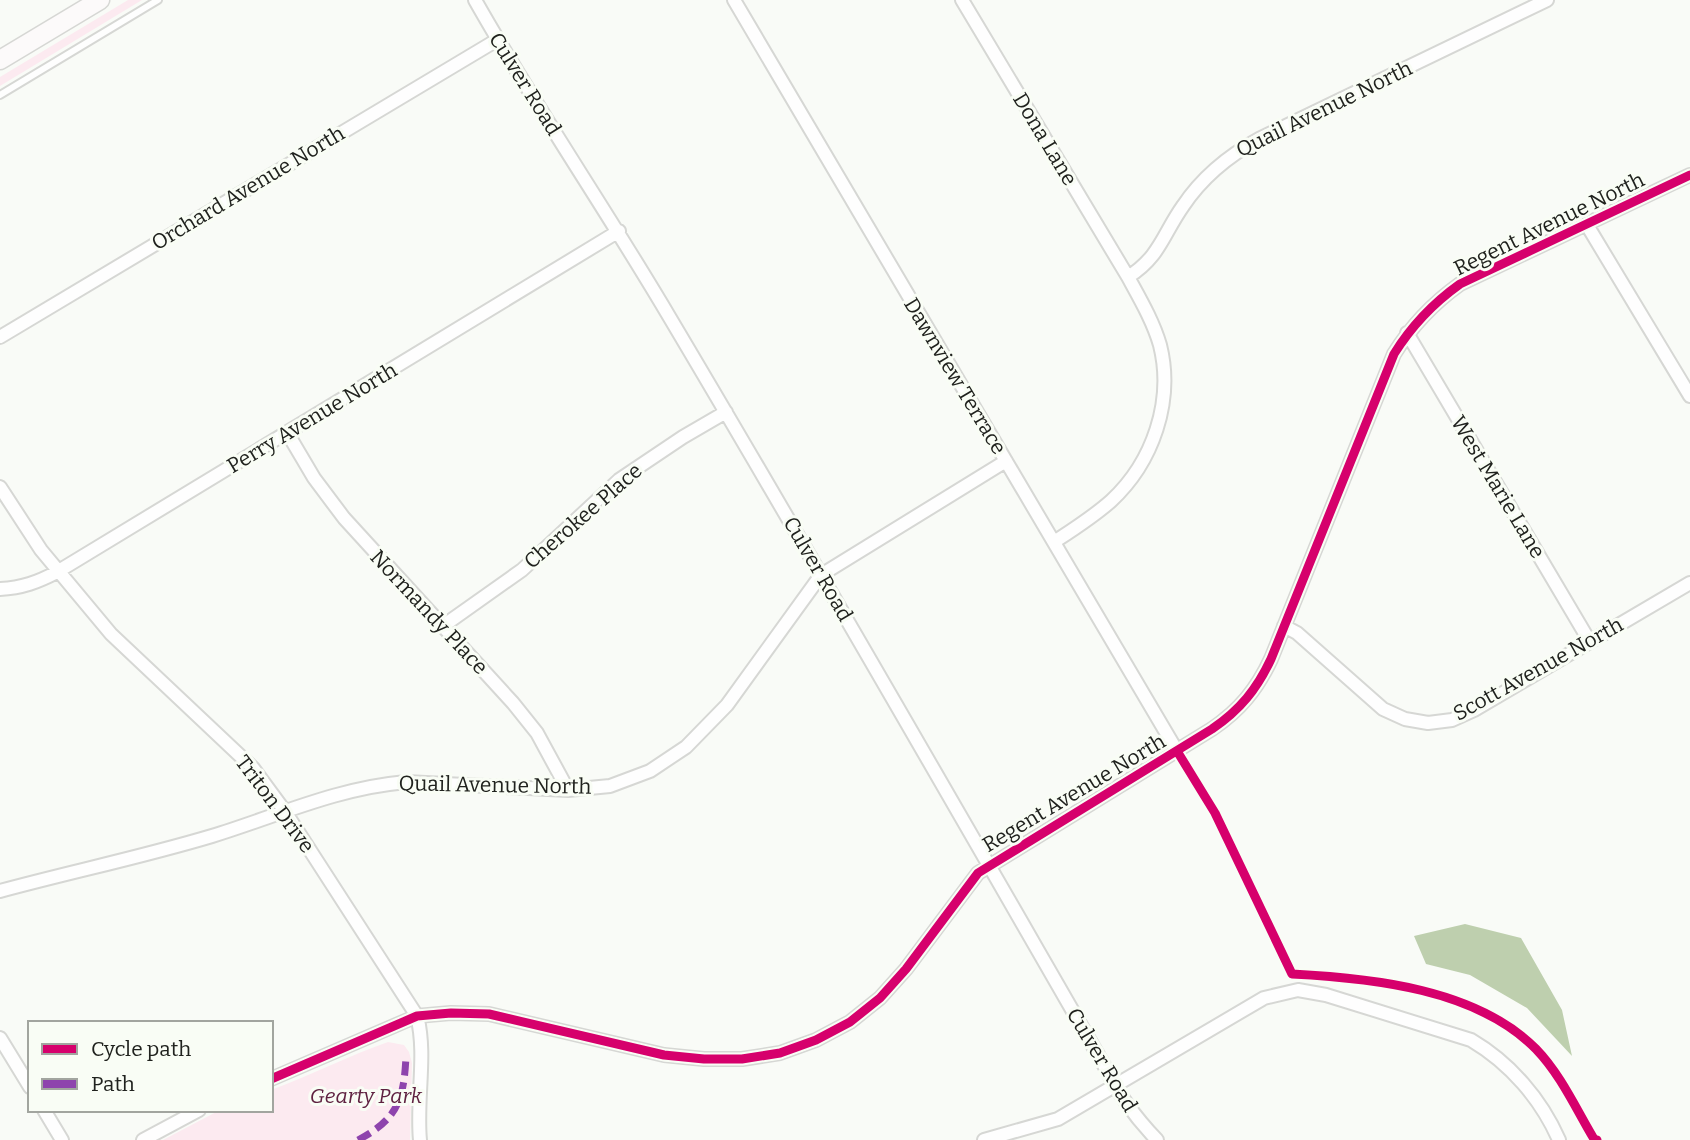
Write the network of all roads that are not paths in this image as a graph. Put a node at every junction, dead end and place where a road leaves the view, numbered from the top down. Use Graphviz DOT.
graph roads {
  1 [pos="100,0"];
  2 [pos="158,0"];
  3 [pos="475,0"];
  4 [pos="734,0"];
  5 [pos="962,0"];
  6 [pos="1547,0"];
  7 [pos="497,40"];
  8 [pos="0,60"];
  9 [pos="0,95"];
  10 [pos="1690,176"];
  11 [pos="1587,225"];
  12 [pos="619,232"];
  13 [pos="1128,277"];
  14 [pos="1407,332"];
  15 [pos="0,337"];
  16 [pos="1690,396"];
  17 [pos="726,412"];
  18 [pos="288,433"];
  19 [pos="1006,461"];
  20 [pos="0,487"];
  21 [pos="1054,542"];
  22 [pos="57,572"];
  23 [pos="821,575"];
  24 [pos="1690,583"];
  25 [pos="0,589"];
  26 [pos="443,626"];
  27 [pos="1284,626"];
  28 [pos="1590,642"];
  29 [pos="1177,751"];
  30 [pos="568,790"];
  31 [pos="284,810"];
  32 [pos="989,865"];
  33 [pos="0,891"];
  34 [pos="417,1016"];
  35 [pos="0,1038"];
  36 [pos="273,1078"];
  37 [pos="28,1084"];
  38 [pos="1114,1086"];
  39 [pos="45,1112"];
  40 [pos="195,1112"];
  41 [pos="62,1140"];
  42 [pos="143,1140"];
  43 [pos="420,1140"];
  44 [pos="984,1140"];
  45 [pos="1157,1140"];
  46 [pos="1559,1140"];
  1 -- 8 [label="street"];
  2 -- 9 [label="lane"];
  3 -- 7 [label="street, Culver Road"];
  4 -- 19 [label="street, Dawnview Terrace"];
  5 -- 13 [label="street, Dona Lane"];
  6 -- 13 [label="street, Quail Avenue North"];
  7 -- 12 [label="street, Culver Road"];
  7 -- 15 [label="street, Orchard Avenue North"];
  10 -- 11 [label="street, Regent Avenue North"];
  11 -- 14 [label="street, Regent Avenue North"];
  11 -- 16 [label="street"];
  12 -- 17 [label="street, Culver Road"];
  12 -- 18 [label="street, Perry Avenue North"];
  13 -- 21 [label="street"];
  14 -- 27 [label="street, Regent Avenue North"];
  14 -- 28 [label="street, West Marie Lane"];
  17 -- 23 [label="street, Culver Road"];
  17 -- 26 [label="street, Cherokee Place"];
  18 -- 22 [label="street, Perry Avenue North"];
  18 -- 26 [label="street, Normandy Place"];
  19 -- 21 [label="street, Dawnview Terrace"];
  19 -- 23 [label="street, Quail Avenue North"];
  20 -- 22 [label="street, Triton Drive"];
  21 -- 29 [label="street, Dawnview Terrace"];
  22 -- 25 [label="street, Perry Avenue North"];
  22 -- 31 [label="street, Triton Drive"];
  23 -- 30 [label="street, Quail Avenue North"];
  23 -- 32 [label="street, Culver Road"];
  24 -- 28 [label="street, Scott Avenue North"];
  26 -- 30 [label="street, Normandy Place"];
  27 -- 28 [label="street, Scott Avenue North"];
  27 -- 29 [label="street, Regent Avenue North"];
  29 -- 32 [label="street, Regent Avenue North"];
  30 -- 31 [label="street, Quail Avenue North"];
  31 -- 33 [label="street, Quail Avenue North"];
  31 -- 34 [label="street, Triton Drive"];
  32 -- 34 [label="street, Regent Avenue North"];
  32 -- 38 [label="street, Culver Road"];
  34 -- 36 [label="street, Regent Avenue North"];
  34 -- 43 [label="street, Triton Drive"];
  35 -- 37 [label="street"];
  38 -- 44 [label="street"];
  38 -- 45 [label="street, Culver Road"];
  38 -- 46 [label="street"];
  39 -- 41 [label="street"];
  40 -- 42 [label="street"];
}
